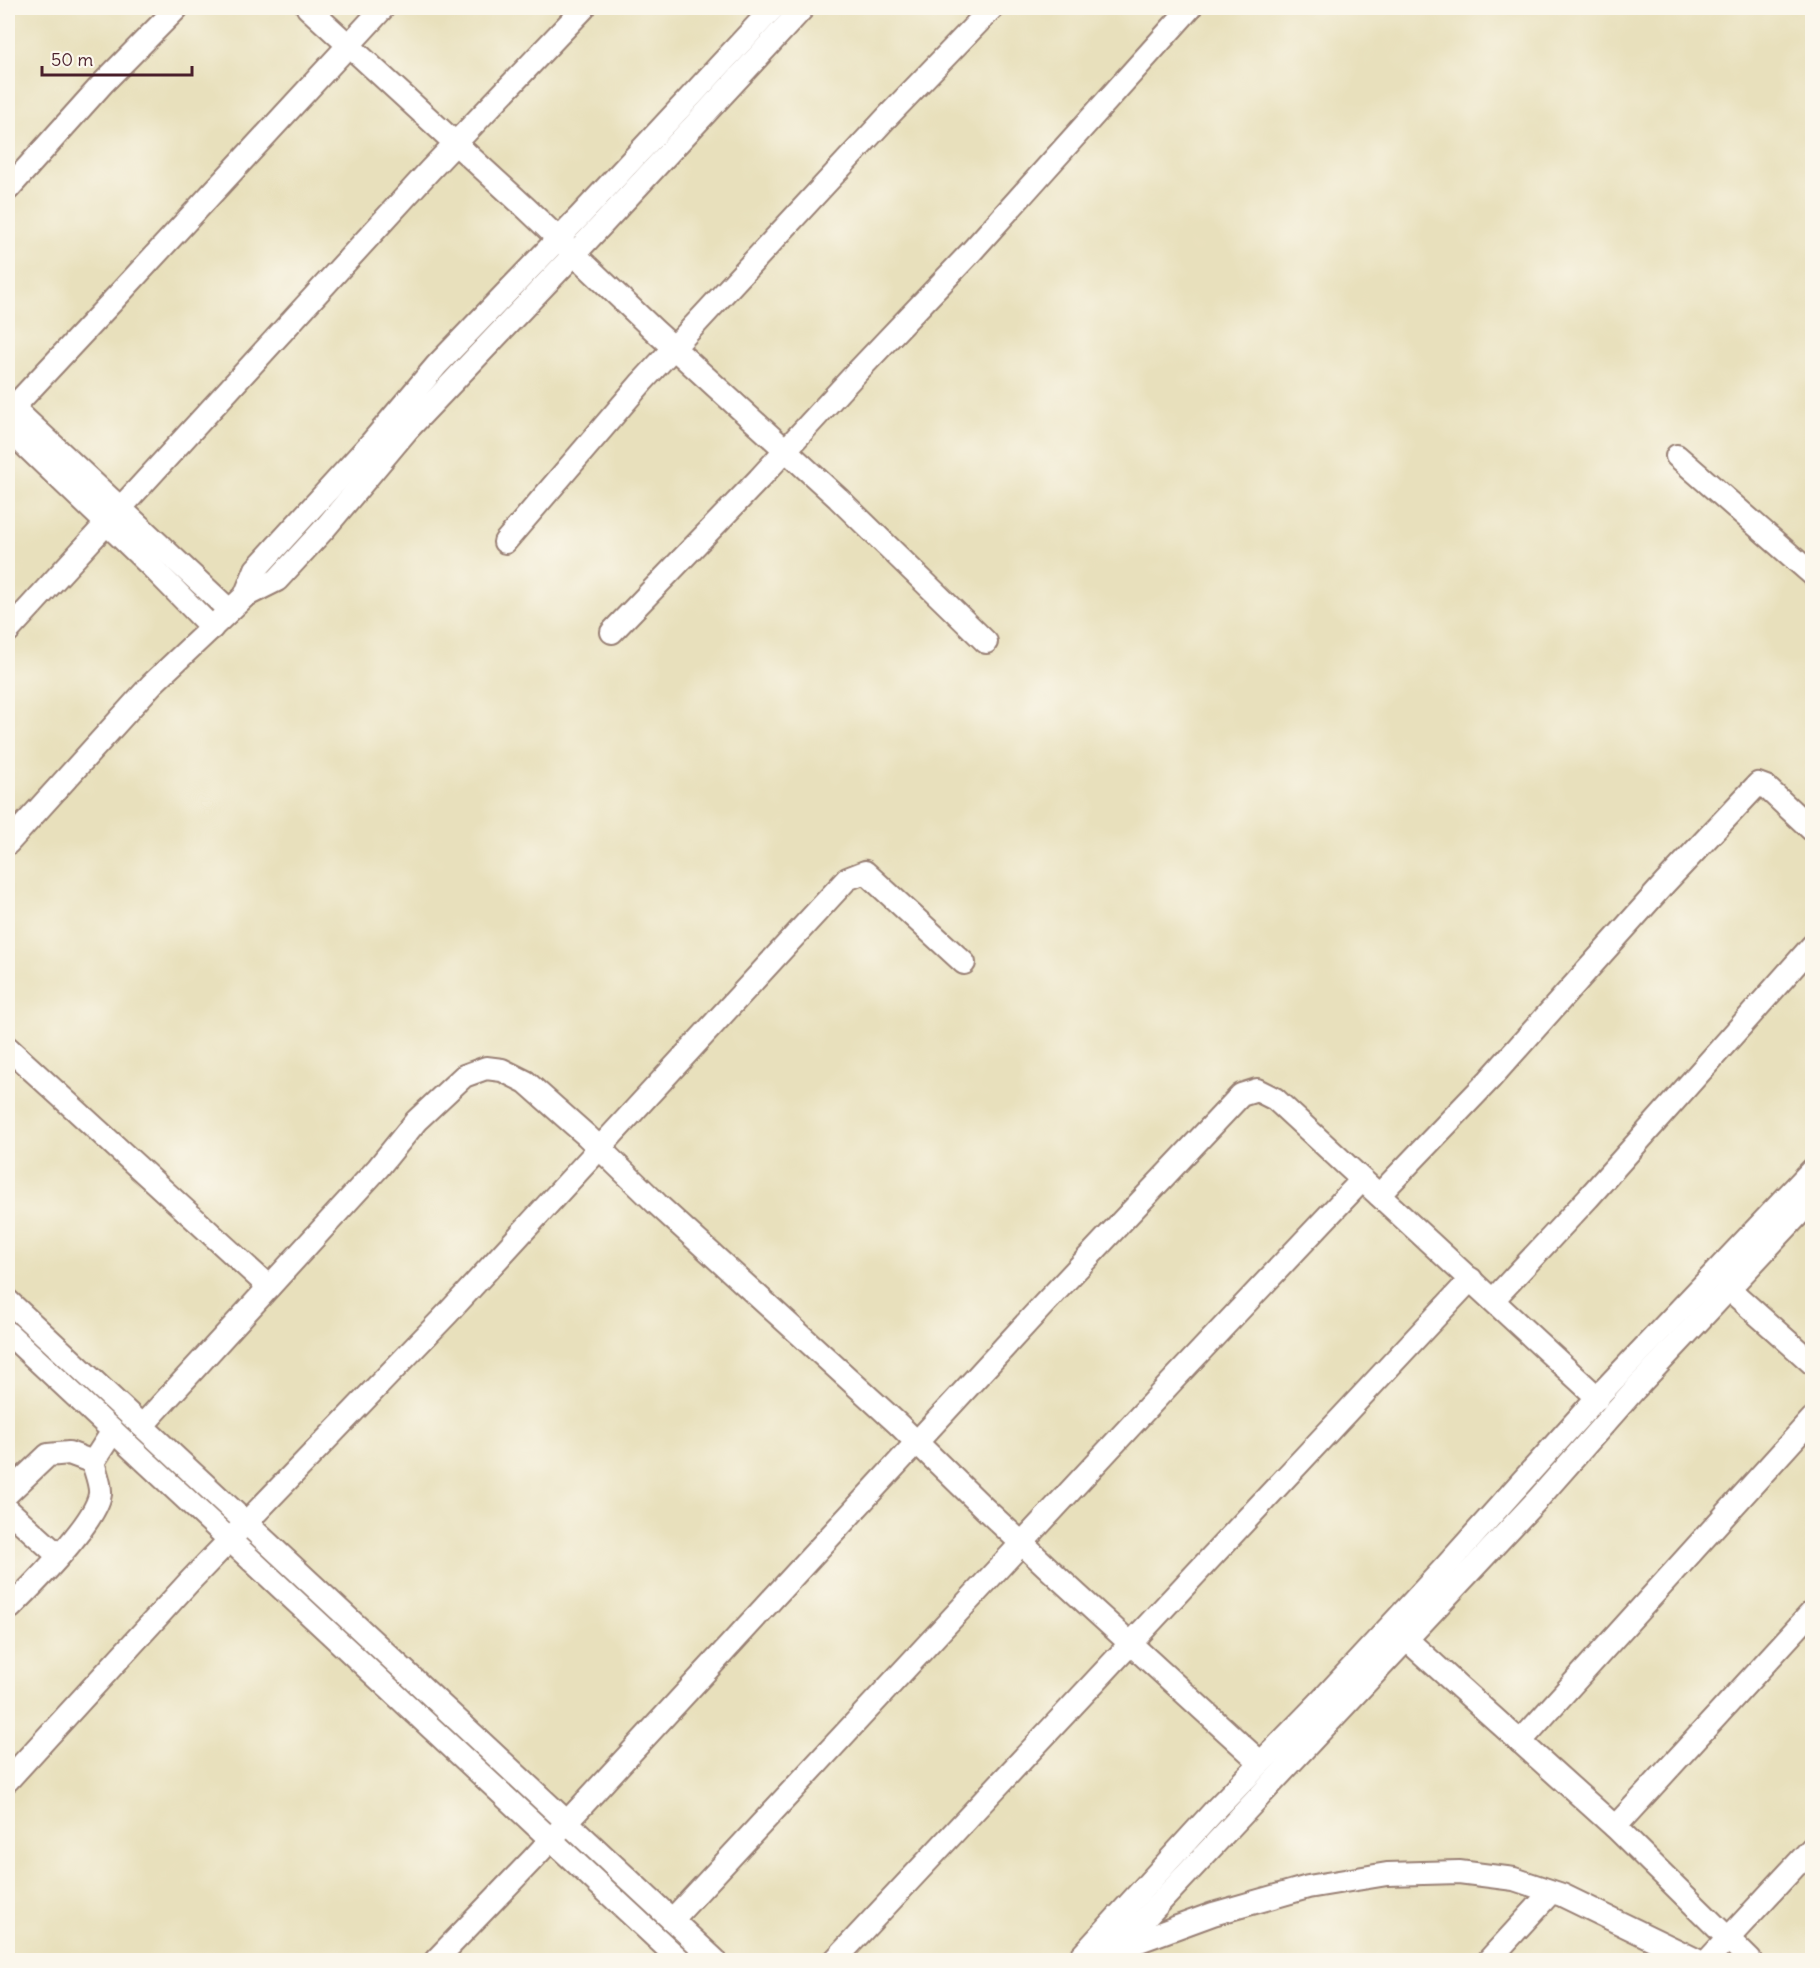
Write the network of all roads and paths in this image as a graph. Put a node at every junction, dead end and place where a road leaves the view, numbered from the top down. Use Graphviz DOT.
graph roads {
  1 [pos="177,8"];
  2 [pos="308,8"];
  3 [pos="383,8"];
  4 [pos="584,8"];
  5 [pos="773,8"];
  6 [pos="803,8"];
  7 [pos="992,8"];
  8 [pos="1190,8"];
  9 [pos="350,45"];
  10 [pos="456,143"];
  11 [pos="8,189"];
  12 [pos="566,246"];
  13 [pos="673,348"];
  14 [pos="9,413"];
  15 [pos="785,450"];
  16 [pos="1677,456"];
  17 [pos="114,517"];
  18 [pos="505,542"];
  19 [pos="1812,574"];
  20 [pos="237,603"];
  21 [pos="212,628"];
  22 [pos="8,631"];
  23 [pos="612,632"];
  24 [pos="986,642"];
  25 [pos="1812,830"];
  26 [pos="8,843"];
  27 [pos="1812,946"];
  28 [pos="964,963"];
  29 [pos="8,1048"];
  30 [pos="600,1149"];
  31 [pos="1812,1170"];
  32 [pos="1362,1180"];
  33 [pos="1379,1195"];
  34 [pos="1812,1200"];
  35 [pos="1470,1279"];
  36 [pos="269,1287"];
  37 [pos="1730,1289"];
  38 [pos="1493,1300"];
  39 [pos="8,1301"];
  40 [pos="8,1333"];
  41 [pos="1812,1363"];
  42 [pos="1598,1398"];
  43 [pos="1812,1419"];
  44 [pos="142,1426"];
  45 [pos="113,1431"];
  46 [pos="917,1442"];
  47 [pos="93,1462"];
  48 [pos="8,1493"];
  49 [pos="8,1510"];
  50 [pos="246,1523"];
  51 [pos="230,1540"];
  52 [pos="1022,1544"];
  53 [pos="59,1556"];
  54 [pos="11,1607"];
  55 [pos="1812,1612"];
  56 [pos="1406,1639"];
  57 [pos="1131,1644"];
  58 [pos="1520,1742"];
  59 [pos="1260,1762"];
  60 [pos="8,1780"];
  61 [pos="567,1822"];
  62 [pos="1615,1827"];
  63 [pos="551,1840"];
  64 [pos="1812,1848"];
  65 [pos="1551,1892"];
  66 [pos="672,1920"];
  67 [pos="1728,1939"];
  68 [pos="1111,1955"];
  69 [pos="1079,1959"];
  70 [pos="436,1960"];
  71 [pos="680,1960"];
  72 [pos="716,1960"];
  73 [pos="835,1960"];
  74 [pos="1489,1960"];
  75 [pos="1696,1960"];
  76 [pos="1708,1960"];
  77 [pos="1750,1960"];
  1 -- 11 [label="street"];
  2 -- 9 [label="street"];
  3 -- 9 [label="street"];
  4 -- 10 [label="street"];
  5 -- 12 [label="street"];
  6 -- 12 [label="street"];
  7 -- 13 [label="street"];
  8 -- 15 [label="street"];
  9 -- 10 [label="street"];
  9 -- 14 [label="street"];
  10 -- 12 [label="street"];
  10 -- 17 [label="street"];
  12 -- 13 [label="street"];
  12 -- 20 [label="street"];
  13 -- 15 [label="street"];
  13 -- 18 [label="street"];
  14 -- 17 [label="street"];
  15 -- 23 [label="street"];
  15 -- 24 [label="street"];
  16 -- 19 [label="street"];
  17 -- 20 [label="street"];
  17 -- 21 [label="street"];
  17 -- 22 [label="street"];
  20 -- 21 [label="street"];
  21 -- 26 [label="street"];
  25 -- 33 [label="street"];
  27 -- 38 [label="street"];
  28 -- 30 [label="street"];
  29 -- 36 [label="street"];
  30 -- 36 [label="street"];
  30 -- 46 [label="street"];
  30 -- 50 [label="street"];
  31 -- 42 [label="street"];
  32 -- 33 [label="street"];
  32 -- 46 [label="street"];
  32 -- 52 [label="street"];
  33 -- 35 [label="street"];
  34 -- 37 [label="street"];
  35 -- 38 [label="street"];
  35 -- 57 [label="street"];
  36 -- 44 [label="street"];
  37 -- 41 [label="street"];
  37 -- 56 [label="street"];
  38 -- 42 [label="street"];
  39 -- 44 [label="street"];
  40 -- 45 [label="street"];
  42 -- 59 [label="street"];
  43 -- 58 [label="street"];
  44 -- 50 [label="street"];
  45 -- 47 [label="street"];
  45 -- 51 [label="street"];
  46 -- 52 [label="street"];
  46 -- 61 [label="street"];
  47 -- 48 [label="street"];
  47 -- 53 [label="street"];
  49 -- 53 [label="street"];
  50 -- 51 [label="street"];
  50 -- 61 [label="street"];
  51 -- 60 [label="street"];
  51 -- 63 [label="street"];
  52 -- 57 [label="street"];
  52 -- 66 [label="street"];
  53 -- 54 [label="street"];
  55 -- 62 [label="street"];
  56 -- 58 [label="street"];
  56 -- 68 [label="street"];
  57 -- 59 [label="street"];
  57 -- 73 [label="street"];
  58 -- 62 [label="street"];
  59 -- 69 [label="street"];
  61 -- 63 [label="street"];
  61 -- 66 [label="street"];
  62 -- 67 [label="street"];
  63 -- 70 [label="street"];
  63 -- 71 [label="street"];
  64 -- 67 [label="street"];
  65 -- 68 [label="street"];
  65 -- 74 [label="street"];
  65 -- 75 [label="street"];
  66 -- 72 [label="street"];
  67 -- 76 [label="street"];
  67 -- 77 [label="street"];
  68 -- 69 [label="street"];
}
